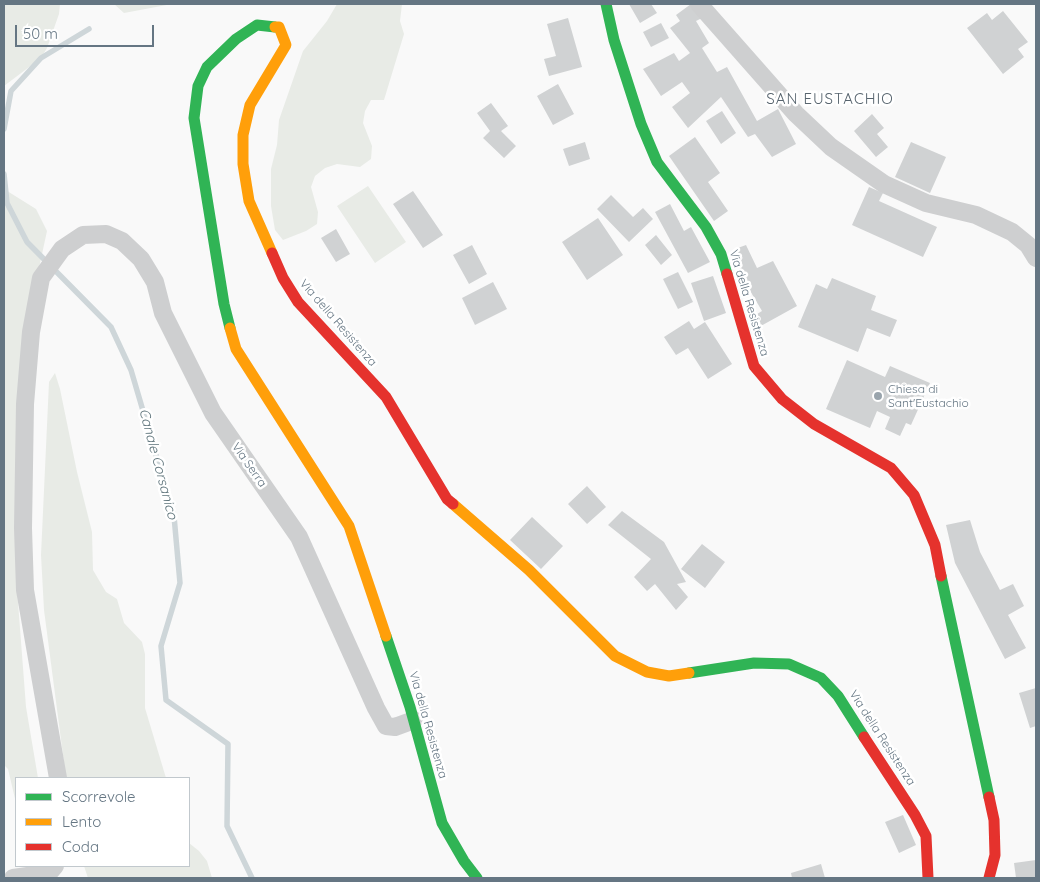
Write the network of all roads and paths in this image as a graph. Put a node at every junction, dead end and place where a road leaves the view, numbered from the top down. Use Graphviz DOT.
graph roads {
  1 [pos="606,4"];
  2 [pos="699,4"];
  3 [pos="1036,258"];
  4 [pos="414,720"];
  5 [pos="58,777"];
  6 [pos="54,867"];
  7 [pos="13,878"];
  8 [pos="477,878"];
  9 [pos="928,878"];
  10 [pos="989,878"];
  1 -- 10 [label="street, Via della Resistenza"];
  2 -- 3 [label="street"];
  4 -- 5 [label="street, Via Serra"];
  4 -- 8 [label="street, Via della Resistenza"];
  4 -- 9 [label="street, Via della Resistenza"];
  6 -- 7 [label="street"];
}
